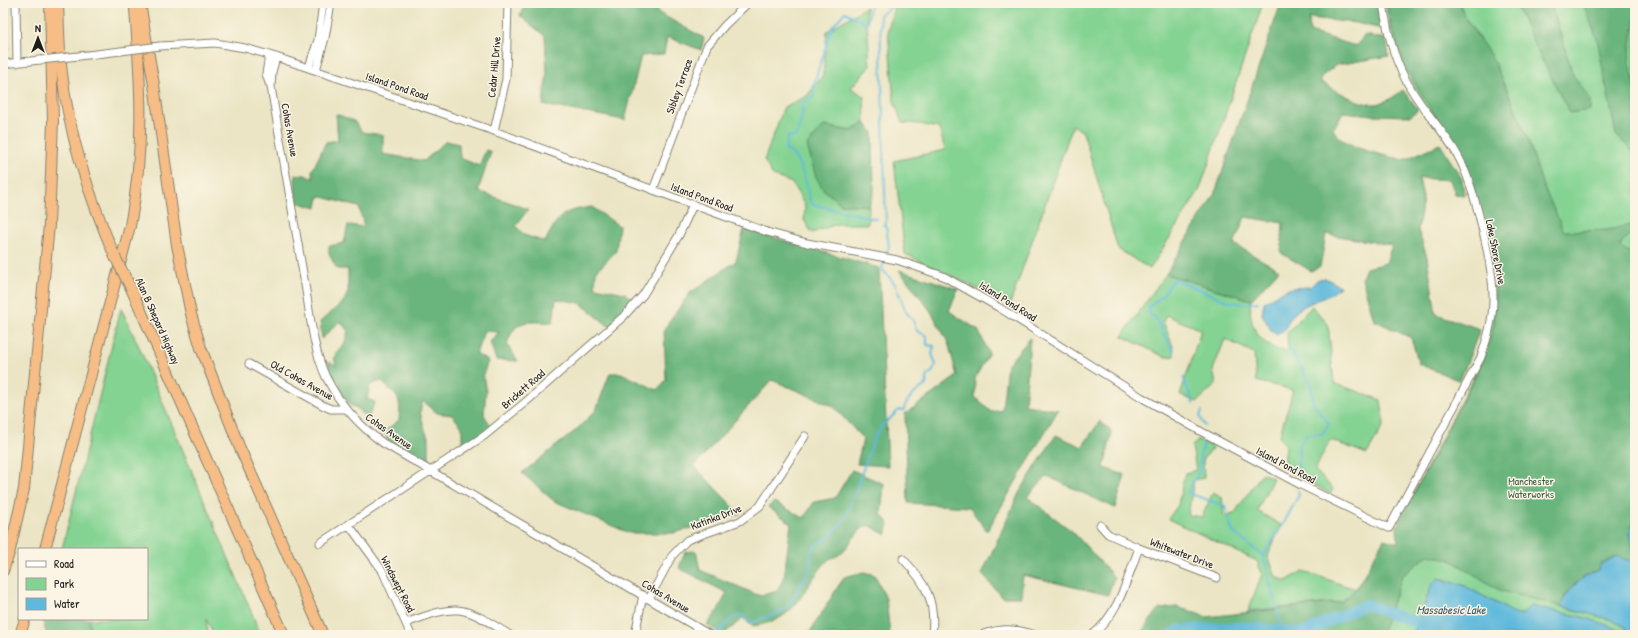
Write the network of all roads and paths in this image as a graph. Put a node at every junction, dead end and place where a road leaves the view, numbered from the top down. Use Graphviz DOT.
graph roads {
  1 [pos="16,3"];
  2 [pos="50,3"];
  3 [pos="58,3"];
  4 [pos="134,3"];
  5 [pos="140,3"];
  6 [pos="323,3"];
  7 [pos="331,3"];
  8 [pos="508,3"];
  9 [pos="748,3"];
  10 [pos="1383,3"];
  11 [pos="269,55"];
  12 [pos="276,57"];
  13 [pos="17,63"];
  14 [pos="3,64"];
  15 [pos="309,67"];
  16 [pos="316,70"];
  17 [pos="271,87"];
  18 [pos="494,131"];
  19 [pos="653,190"];
  20 [pos="694,205"];
  21 [pos="249,364"];
  22 [pos="346,409"];
  23 [pos="805,436"];
  24 [pos="432,471"];
  25 [pos="349,525"];
  26 [pos="1100,525"];
  27 [pos="1389,528"];
  28 [pos="320,543"];
  29 [pos="44,548"];
  30 [pos="1139,548"];
  31 [pos="904,559"];
  32 [pos="3,571"];
  33 [pos="1217,578"];
  34 [pos="646,597"];
  35 [pos="25,620"];
  36 [pos="406,624"];
  37 [pos="20,635"];
  38 [pos="284,635"];
  39 [pos="324,635"];
  40 [pos="411,635"];
  41 [pos="510,635"];
  42 [pos="635,635"];
  43 [pos="710,635"];
  44 [pos="932,635"];
  45 [pos="981,635"];
  46 [pos="1035,635"];
  47 [pos="1092,635"];
  1 -- 13 [label="street"];
  2 -- 32 [label="highway"];
  3 -- 38 [label="highway, Alan B Shepard Highway, bridge"];
  4 -- 29 [label="highway"];
  5 -- 39 [label="highway"];
  6 -- 15 [label="street"];
  7 -- 16 [label="street"];
  8 -- 18 [label="street, Cedar Hill Drive"];
  9 -- 19 [label="street, Sibley Terrace"];
  10 -- 27 [label="street, Lake Shore Drive"];
  11 -- 12 [label="street, Island Pond Road"];
  11 -- 13 [label="street, Island Pond Road, bridge"];
  11 -- 17 [label="street, Cohas Avenue"];
  12 -- 15 [label="street, Island Pond Road"];
  12 -- 17 [label="street, Cohas Avenue"];
  13 -- 14 [label="street"];
  15 -- 16 [label="street, Island Pond Road"];
  16 -- 18 [label="street, Island Pond Road"];
  17 -- 22 [label="street, Cohas Avenue"];
  18 -- 19 [label="street, Island Pond Road"];
  19 -- 20 [label="street, Island Pond Road"];
  20 -- 24 [label="street, Brickett Road"];
  20 -- 27 [label="street, Island Pond Road"];
  21 -- 22 [label="street, Old Cohas Avenue"];
  22 -- 24 [label="street, Cohas Avenue"];
  23 -- 34 [label="street, Katinka Drive"];
  24 -- 25 [label="street, Brickett Road"];
  24 -- 34 [label="street, Cohas Avenue"];
  25 -- 28 [label="street, Brickett Road"];
  25 -- 36 [label="street, Windswept Road"];
  26 -- 30 [label="street, Whitewater Drive"];
  30 -- 33 [label="street, Whitewater Drive"];
  30 -- 47 [label="street"];
  31 -- 44 [label="street"];
  34 -- 42 [label="street, Katinka Drive"];
  34 -- 43 [label="street, Cohas Avenue"];
  35 -- 37 [label="highway"];
  36 -- 40 [label="street, Windswept Road"];
  36 -- 41 [label="street"];
  45 -- 46 [label="street"];
}
